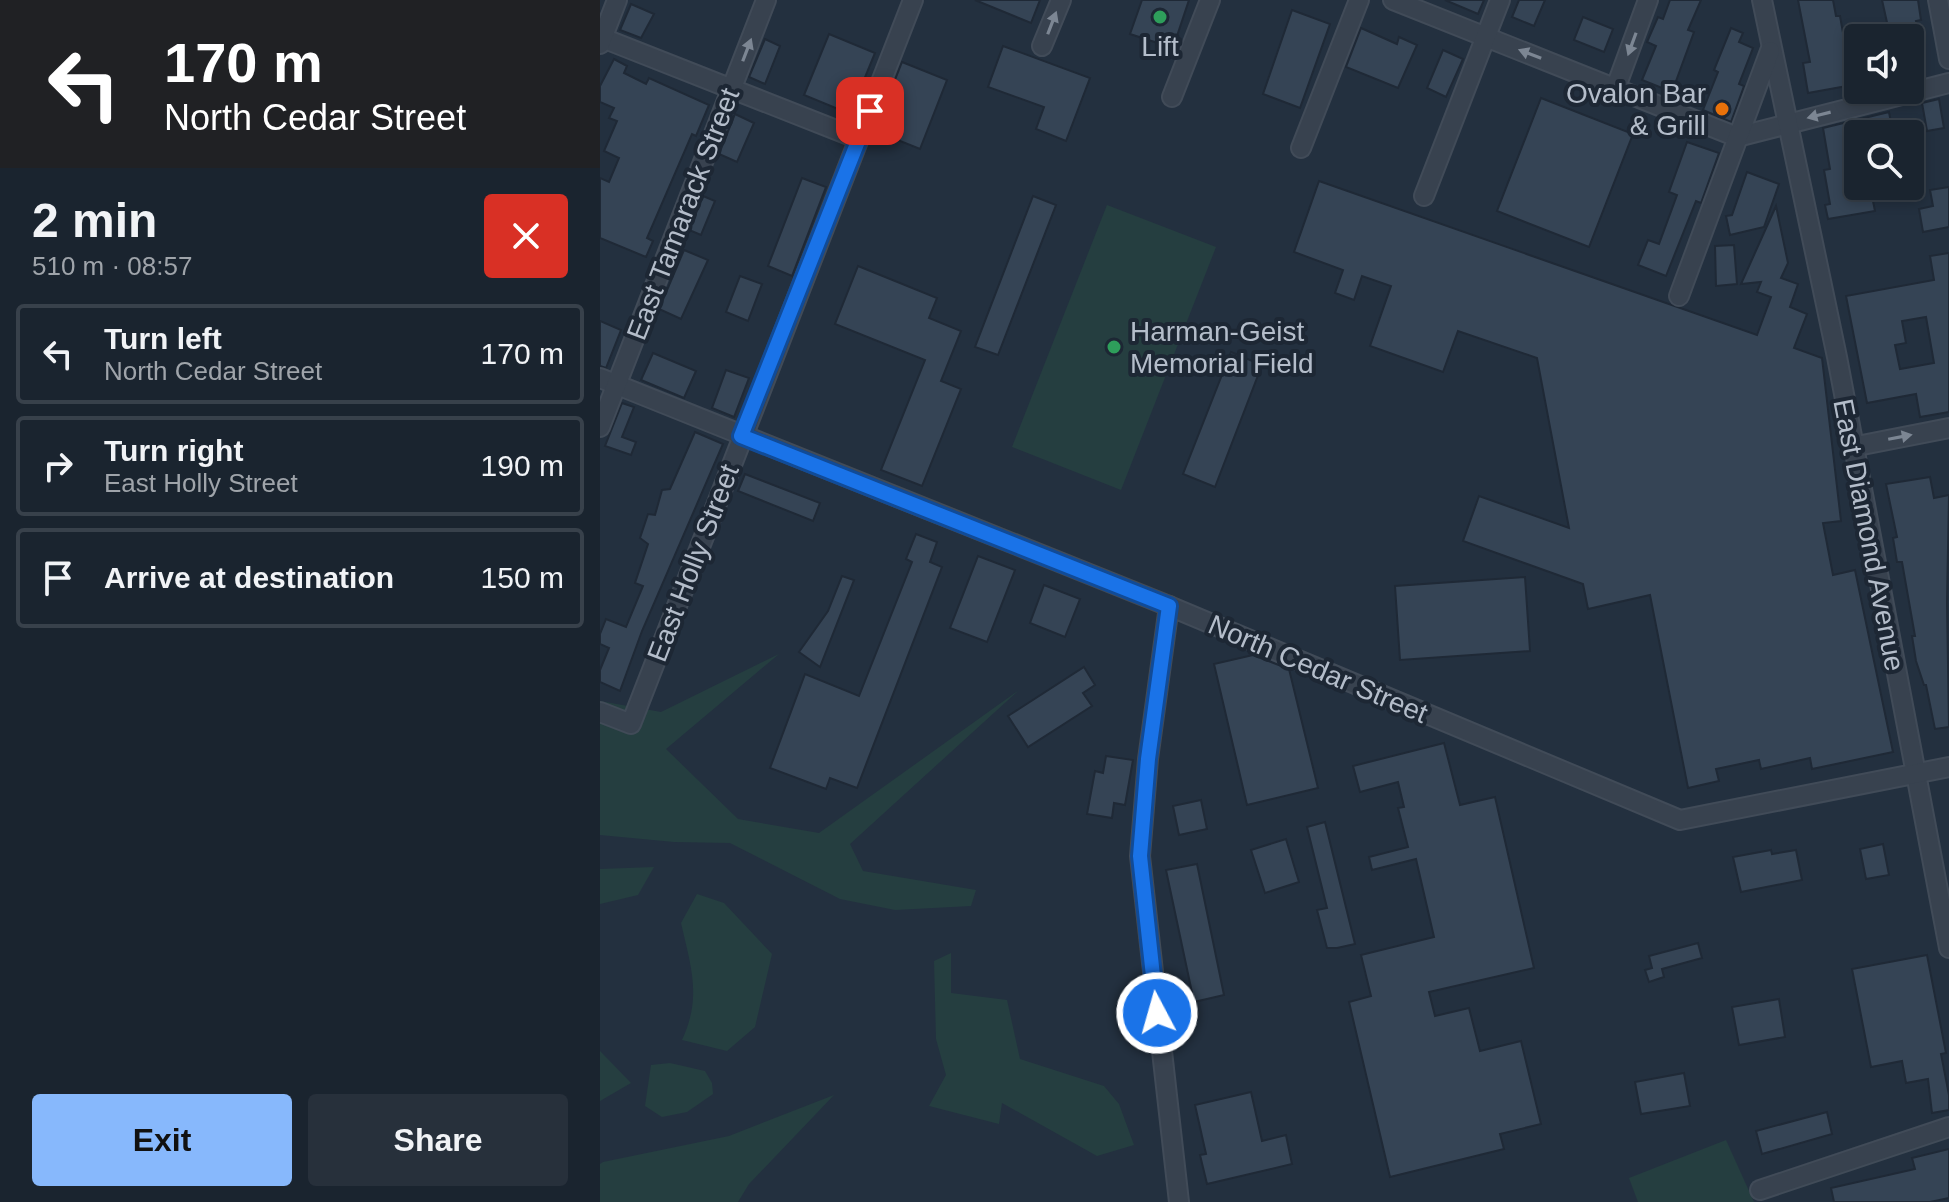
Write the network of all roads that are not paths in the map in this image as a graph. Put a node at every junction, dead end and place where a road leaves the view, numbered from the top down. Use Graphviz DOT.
graph roads {
  1 [pos="617,0"];
  2 [pos="766,0"];
  3 [pos="913,0"];
  4 [pos="1061,0"];
  5 [pos="1210,0"];
  6 [pos="1359,0"];
  7 [pos="1393,0"];
  8 [pos="1500,0"];
  9 [pos="1648,0"];
  10 [pos="1762,0"];
  11 [pos="1938,0"];
  12 [pos="1486,36"];
  13 [pos="601,40"];
  14 [pos="1042,46"];
  15 [pos="1770,49"];
  16 [pos="1949,59"];
  17 [pos="1949,83"];
  18 [pos="1616,87"];
  19 [pos="732,89"];
  20 [pos="1172,97"];
  21 [pos="1786,123"];
  22 [pos="1737,137"];
  23 [pos="859,139"];
  24 [pos="1301,148"];
  25 [pos="1424,196"];
  26 [pos="1679,296"];
  27 [pos="608,381"];
  28 [pos="600,427"];
  29 [pos="1949,428"];
  30 [pos="741,436"];
  31 [pos="1852,447"];
  32 [pos="1169,606"];
  33 [pos="600,712"];
  34 [pos="1949,767"];
  35 [pos="1915,774"];
  36 [pos="1949,948"];
  37 [pos="1949,1127"];
  38 [pos="1760,1190"];
  39 [pos="1179,1202"];
  1 -- 13 [label="street"];
  19 -- 2 [label="street, East Tamarack Street, one-way"];
  3 -- 23 [label="street, East Holly Street"];
  14 -- 4 [label="street, one-way"];
  5 -- 20 [label="street"];
  6 -- 24 [label="street"];
  7 -- 12 [label="street"];
  8 -- 12 [label="street"];
  9 -- 18 [label="street, one-way"];
  10 -- 15 [label="street, East Diamond Avenue"];
  11 -- 16 [label="street"];
  18 -- 12 [label="street, one-way"];
  12 -- 25 [label="street"];
  13 -- 19 [label="street"];
  15 -- 21 [label="street, East Diamond Avenue"];
  15 -- 22 [label="street"];
  17 -- 21 [label="street, one-way"];
  18 -- 22 [label="street"];
  19 -- 23 [label="street"];
  19 -- 27 [label="street, East Tamarack Street"];
  21 -- 22 [label="street"];
  21 -- 31 [label="street, East Diamond Avenue"];
  22 -- 26 [label="street"];
  23 -- 30 [label="street, East Holly Street"];
  27 -- 28 [label="street, East Tamarack Street"];
  27 -- 30 [label="street, North Cedar Street"];
  31 -- 29 [label="street, one-way"];
  30 -- 32 [label="street, North Cedar Street"];
  30 -- 33 [label="street, East Holly Street"];
  31 -- 35 [label="street, East Diamond Avenue"];
  32 -- 35 [label="street, North Cedar Street"];
  32 -- 39 [label="street"];
  34 -- 35 [label="street, North Cedar Street"];
  35 -- 36 [label="street, East Diamond Avenue"];
  37 -- 38 [label="street"];
}
